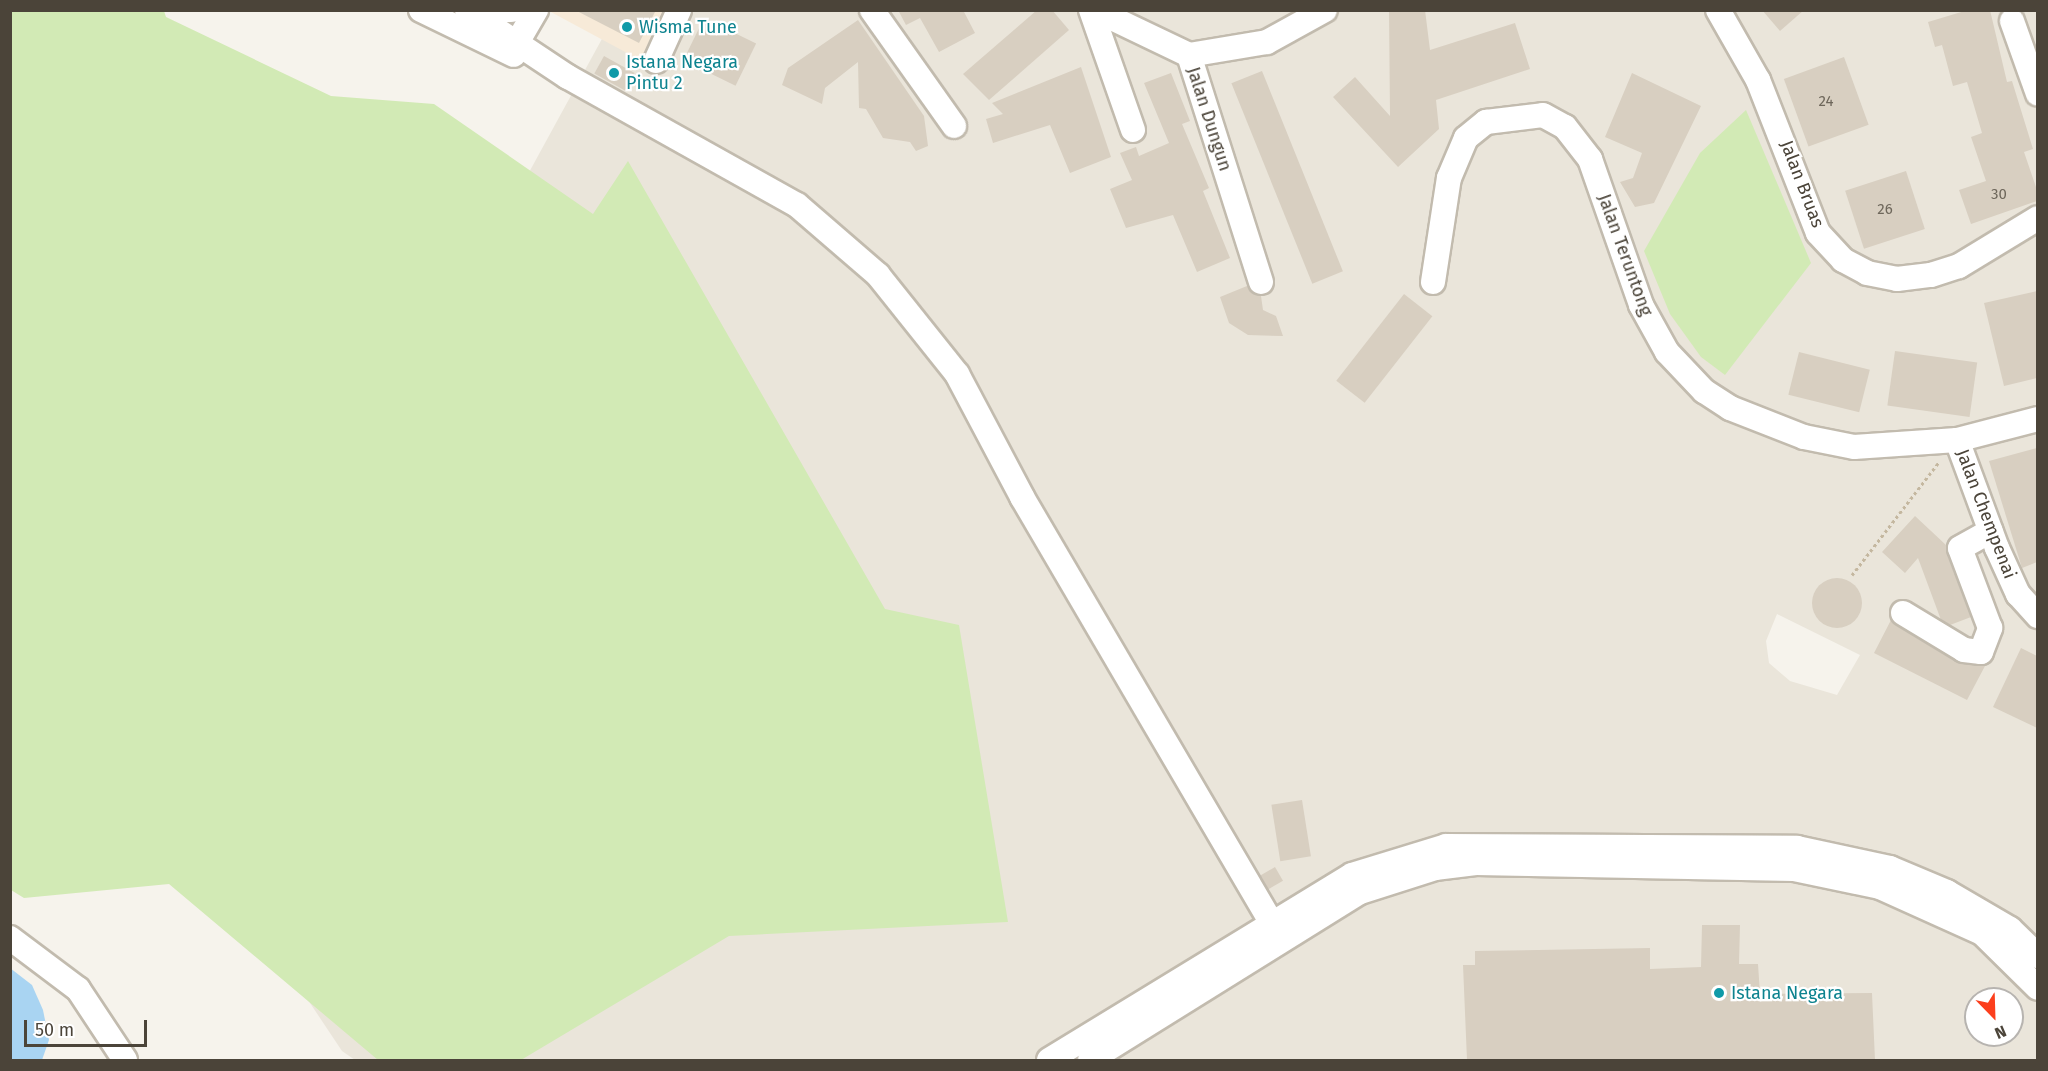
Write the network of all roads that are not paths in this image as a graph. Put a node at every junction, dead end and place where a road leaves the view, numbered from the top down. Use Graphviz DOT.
graph roads {
  1 [pos="421,10"];
  2 [pos="467,10"];
  3 [pos="482,10"];
  4 [pos="511,10"];
  5 [pos="536,10"];
  6 [pos="679,10"];
  7 [pos="872,10"];
  8 [pos="1093,10"];
  9 [pos="1325,10"];
  10 [pos="1718,10"];
  11 [pos="2012,21"];
  12 [pos="515,48"];
  13 [pos="1189,55"];
  14 [pos="656,61"];
  15 [pos="2037,94"];
  16 [pos="954,126"];
  17 [pos="1133,130"];
  18 [pos="2037,218"];
  19 [pos="1262,282"];
  20 [pos="1432,282"];
  21 [pos="2037,419"];
  22 [pos="1957,440"];
  23 [pos="1991,531"];
  24 [pos="1903,613"];
  25 [pos="2037,616"];
  26 [pos="1276,929"];
  27 [pos="10,938"];
  28 [pos="2037,956"];
  29 [pos="2037,988"];
  30 [pos="124,1060"];
  31 [pos="1049,1060"];
  32 [pos="1090,1060"];
  1 -- 12 [label="street"];
  2 -- 12 [label="street"];
  3 -- 4 [label="street"];
  5 -- 12 [label="street"];
  6 -- 14 [label="street"];
  7 -- 16 [label="street"];
  8 -- 13 [label="street, Jalan Dungun"];
  8 -- 17 [label="street"];
  9 -- 13 [label="street"];
  10 -- 18 [label="street, Jalan Bruas"];
  11 -- 15 [label="street"];
  12 -- 26 [label="street"];
  13 -- 19 [label="street, Jalan Dungun"];
  20 -- 22 [label="street, Jalan Teruntong"];
  21 -- 22 [label="street, Jalan Teruntong"];
  22 -- 23 [label="street, Jalan Chempenai"];
  23 -- 24 [label="street"];
  23 -- 25 [label="street, Jalan Chempenai"];
  26 -- 28 [label="street"];
  26 -- 29 [label="street"];
  26 -- 31 [label="street"];
  26 -- 32 [label="street"];
  27 -- 30 [label="street"];
}
